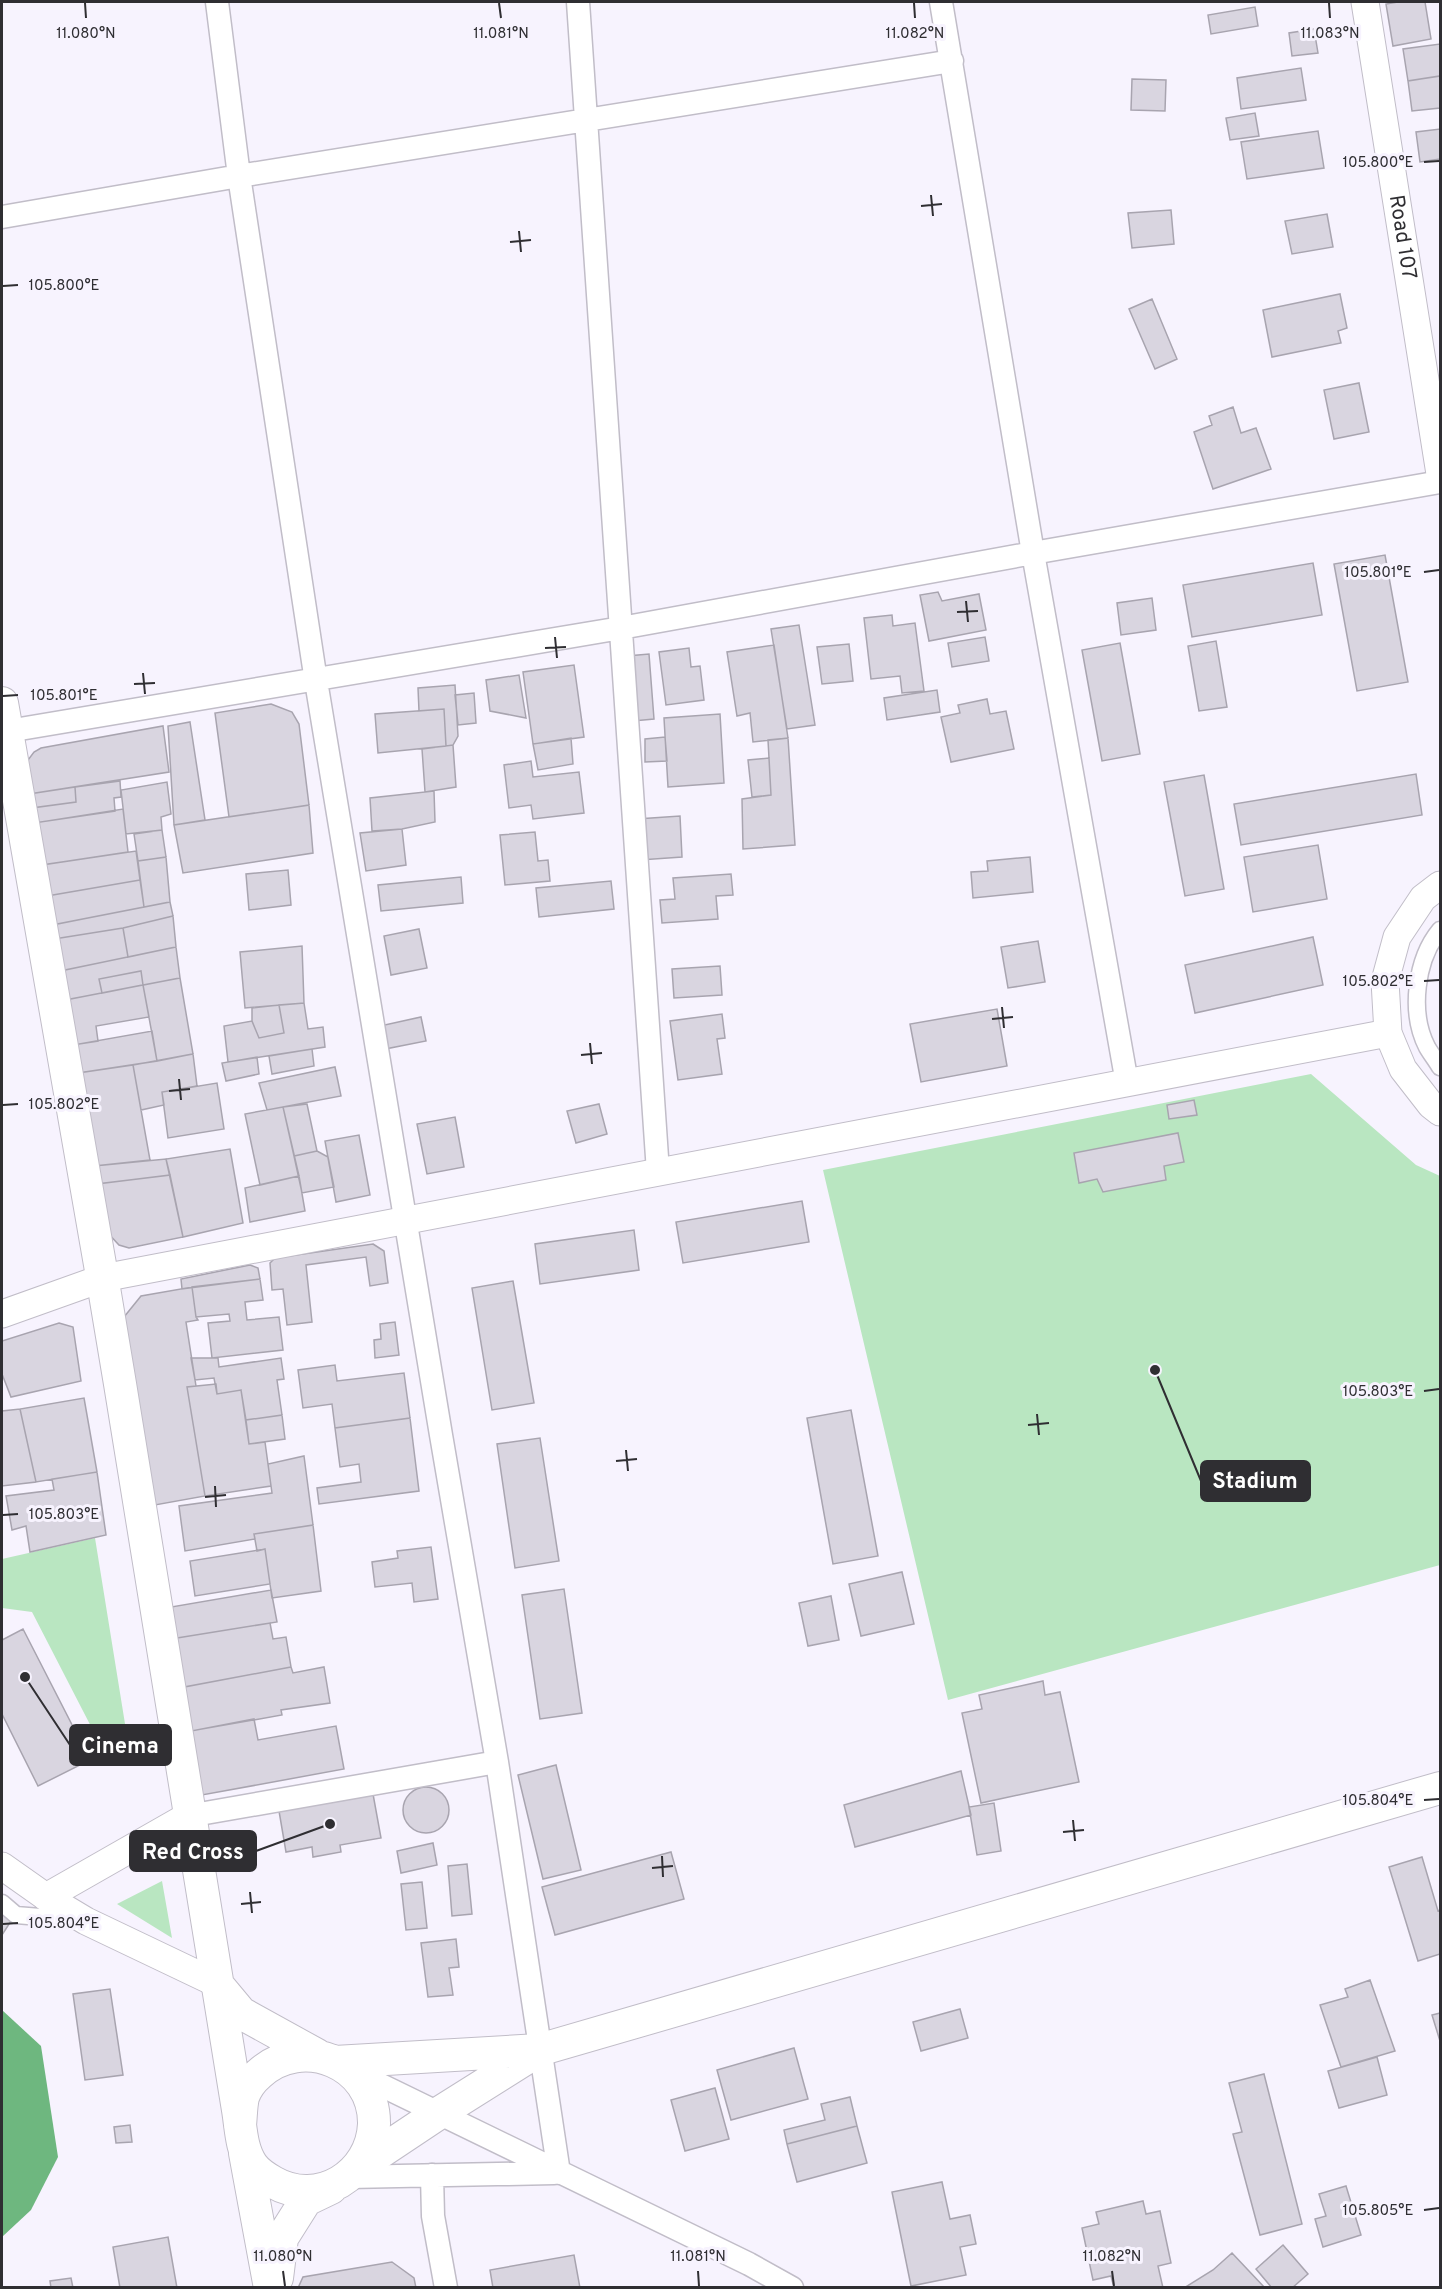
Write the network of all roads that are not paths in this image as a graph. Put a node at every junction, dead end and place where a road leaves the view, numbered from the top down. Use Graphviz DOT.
graph roads {
  1 [pos="217,2"];
  2 [pos="578,2"];
  3 [pos="941,2"];
  4 [pos="1365,2"];
  5 [pos="952,61"];
  6 [pos="585,120"];
  7 [pos="239,176"];
  8 [pos="2,217"];
  9 [pos="1440,474"];
  10 [pos="1440,482"];
  11 [pos="1033,553"];
  12 [pos="621,628"];
  13 [pos="316,681"];
  14 [pos="3,722"];
  15 [pos="1440,885"];
  16 [pos="1440,930"];
  17 [pos="1388,1033"];
  18 [pos="1440,1067"];
  19 [pos="1127,1083"];
  20 [pos="1440,1112"];
  21 [pos="658,1172"];
  22 [pos="405,1220"];
  23 [pos="103,1278"];
  24 [pos="2,1314"];
  25 [pos="497,1762"];
  26 [pos="1440,1788"];
  27 [pos="188,1816"];
  28 [pos="2,1866"];
  29 [pos="46,1897"];
  30 [pos="2,1904"];
  31 [pos="86,1921"];
  32 [pos="216,1983"];
  33 [pos="539,2050"];
  34 [pos="334,2062"];
  35 [pos="439,2113"];
  36 [pos="242,2137"];
  37 [pos="559,2173"];
  38 [pos="432,2175"];
  39 [pos="349,2176"];
  40 [pos="749,2264"];
  41 [pos="270,2288"];
  42 [pos="276,2288"];
  43 [pos="446,2288"];
  44 [pos="751,2288"];
  45 [pos="792,2288"];
  1 -- 7 [label="street"];
  2 -- 6 [label="street"];
  3 -- 5 [label="street"];
  4 -- 9 [label="street, Road 107"];
  5 -- 6 [label="street"];
  5 -- 11 [label="street"];
  6 -- 7 [label="street"];
  6 -- 12 [label="street"];
  7 -- 8 [label="street"];
  7 -- 13 [label="street"];
  10 -- 11 [label="street"];
  11 -- 12 [label="street"];
  11 -- 19 [label="street"];
  12 -- 13 [label="street"];
  12 -- 21 [label="street"];
  13 -- 14 [label="street"];
  13 -- 22 [label="street"];
  14 -- 23 [label="main road"];
  15 -- 17 [label="street"];
  16 -- 18 [label="street"];
  17 -- 19 [label="street"];
  17 -- 20 [label="street"];
  19 -- 21 [label="street"];
  21 -- 22 [label="street"];
  22 -- 23 [label="street"];
  22 -- 25 [label="street"];
  23 -- 24 [label="street"];
  23 -- 27 [label="main road"];
  25 -- 27 [label="street"];
  25 -- 33 [label="street"];
  26 -- 33 [label="main road"];
  27 -- 29 [label="street"];
  27 -- 32 [label="main road"];
  28 -- 29 [label="street"];
  29 -- 31 [label="street"];
  30 -- 31 [label="street"];
  31 -- 32 [label="street"];
  32 -- 34 [label="main road"];
  32 -- 36 [label="main road"];
  33 -- 34 [label="main road"];
  33 -- 35 [label="main road"];
  33 -- 37 [label="street"];
  34 -- 35 [label="street"];
  34 -- 36 [label="main road"];
  34 -- 39 [label="main road"];
  35 -- 37 [label="street"];
  35 -- 39 [label="main road"];
  36 -- 39 [label="main road"];
  36 -- 41 [label="main road"];
  37 -- 38 [label="street"];
  37 -- 40 [label="street"];
  38 -- 39 [label="street"];
  38 -- 43 [label="street"];
  39 -- 42 [label="main road"];
  40 -- 44 [label="street"];
  40 -- 45 [label="street"];
}
